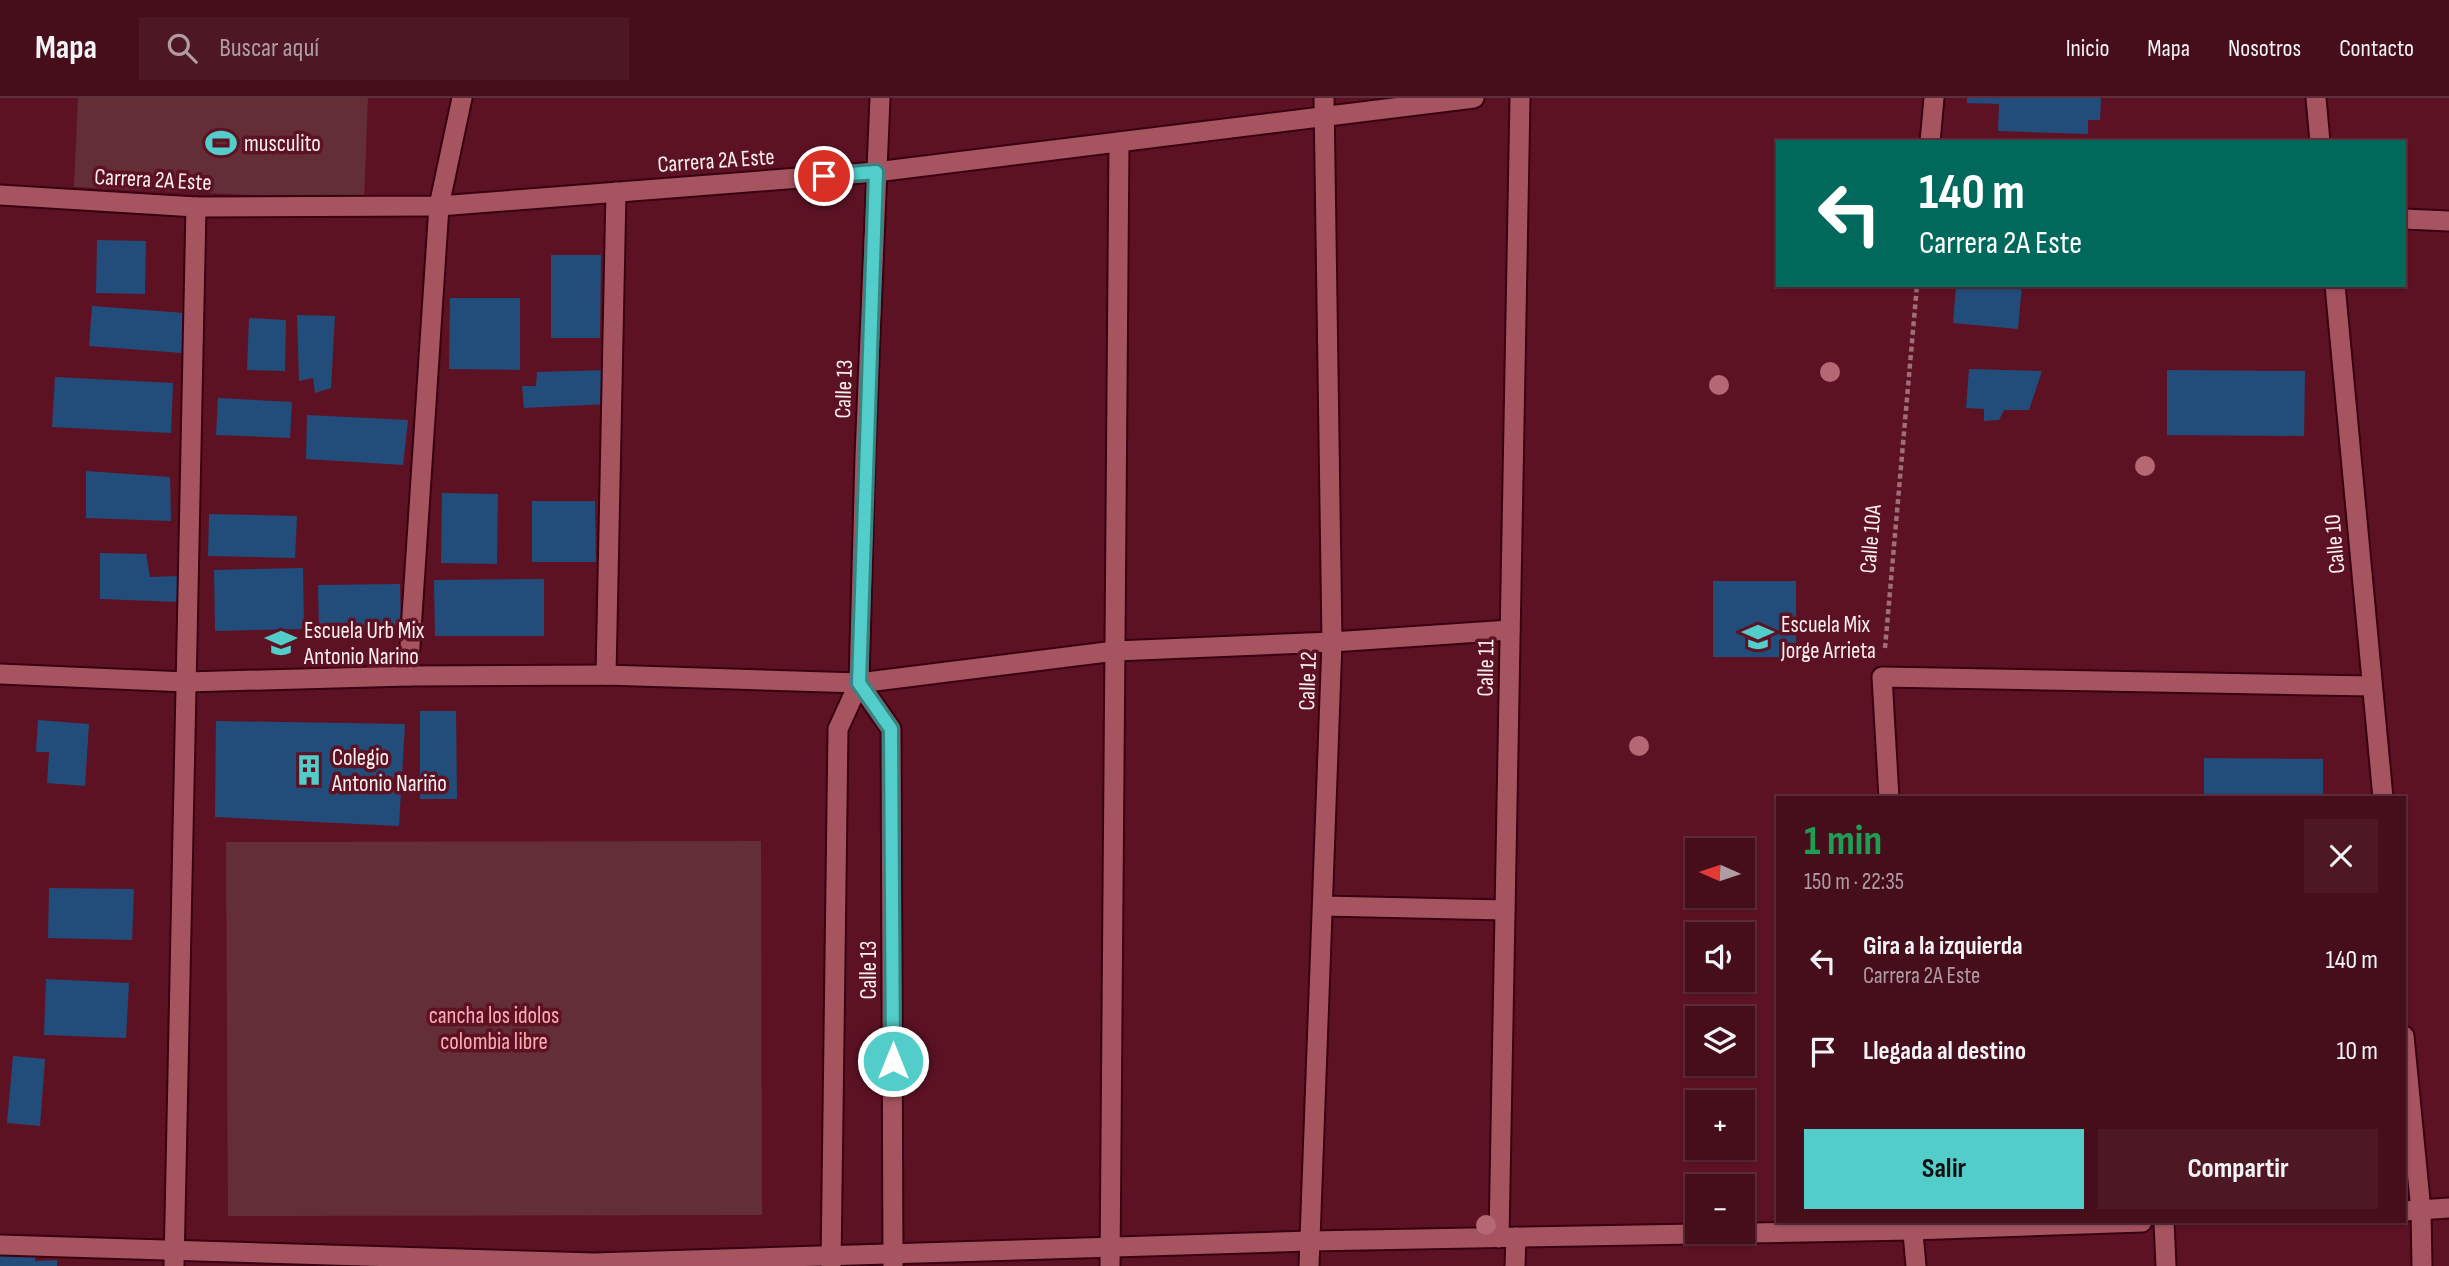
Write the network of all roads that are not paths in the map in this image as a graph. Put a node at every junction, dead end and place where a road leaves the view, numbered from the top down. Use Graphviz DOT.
graph roads {
  1 [pos="462,98"];
  2 [pos="880,98"];
  3 [pos="1474,98"];
  4 [pos="1520,98"];
  5 [pos="1934,98"];
  6 [pos="2316,98"];
  7 [pos="1325,106"];
  8 [pos="1930,140"];
  9 [pos="2320,140"];
  10 [pos="1119,142"];
  11 [pos="876,172"];
  12 [pos="616,192"];
  13 [pos="0,195"];
  14 [pos="196,206"];
  15 [pos="439,206"];
  16 [pos="2406,219"];
  17 [pos="2449,221"];
  18 [pos="2335,287"];
  19 [pos="1510,630"];
  20 [pos="1332,642"];
  21 [pos="1115,650"];
  22 [pos="0,674"];
  23 [pos="606,675"];
  24 [pos="408,676"];
  25 [pos="186,682"];
  26 [pos="859,683"];
  27 [pos="2372,685"];
  28 [pos="1889,796"];
  29 [pos="2383,796"];
  30 [pos="1323,906"];
  31 [pos="1506,910"];
  32 [pos="2406,1074"];
  33 [pos="2449,1208"];
  34 [pos="2413,1211"];
  35 [pos="2084,1223"];
  36 [pos="2164,1223"];
  37 [pos="1912,1226"];
  38 [pos="1507,1238"];
  39 [pos="1310,1241"];
  40 [pos="0,1245"];
  41 [pos="1110,1257"];
  42 [pos="174,1258"];
  43 [pos="894,1260"];
  44 [pos="831,1261"];
  45 [pos="411,1262"];
  46 [pos="594,1265"];
  47 [pos="1309,1266"];
  48 [pos="1515,1266"];
  49 [pos="1916,1266"];
  50 [pos="2166,1266"];
  51 [pos="2422,1266"];
  1 -- 15 [label="street"];
  2 -- 11 [label="street, Calle 13"];
  3 -- 7 [label="street, Carrera 2A Este"];
  4 -- 19 [label="street, Calle 11"];
  5 -- 8 [label="street"];
  6 -- 9 [label="street"];
  7 -- 10 [label="street, Carrera 2A Este"];
  7 -- 20 [label="street, Calle 12"];
  10 -- 11 [label="street, Carrera 2A Este"];
  10 -- 21 [label="street"];
  11 -- 12 [label="street, Carrera 2A Este"];
  11 -- 26 [label="street, Calle 13"];
  12 -- 15 [label="street, Carrera 2A Este"];
  12 -- 23 [label="street"];
  13 -- 14 [label="street, Carrera 2A Este"];
  14 -- 15 [label="street, Carrera 2A Este"];
  14 -- 25 [label="street"];
  15 -- 24 [label="street"];
  16 -- 17 [label="street"];
  18 -- 27 [label="street, Calle 10"];
  19 -- 20 [label="street"];
  19 -- 31 [label="street, Calle 11"];
  20 -- 21 [label="street"];
  20 -- 30 [label="street, Calle 12"];
  21 -- 26 [label="street"];
  21 -- 41 [label="street"];
  22 -- 25 [label="street"];
  23 -- 24 [label="street"];
  23 -- 26 [label="street"];
  24 -- 25 [label="street"];
  25 -- 42 [label="street"];
  26 -- 43 [label="street, Calle 13"];
  26 -- 44 [label="street, Calle 13"];
  27 -- 28 [label="street"];
  27 -- 29 [label="street, Calle 10"];
  30 -- 31 [label="street"];
  30 -- 39 [label="street, Calle 12"];
  31 -- 38 [label="street, Calle 11"];
  32 -- 34 [label="street"];
  33 -- 34 [label="street"];
  34 -- 51 [label="street"];
  35 -- 37 [label="street"];
  36 -- 50 [label="street"];
  37 -- 38 [label="street"];
  37 -- 49 [label="street"];
  38 -- 39 [label="street"];
  38 -- 48 [label="street, Calle 11"];
  39 -- 41 [label="street"];
  39 -- 47 [label="street, Calle 12"];
  40 -- 42 [label="street"];
  41 -- 43 [label="street"];
  42 -- 45 [label="street"];
  43 -- 44 [label="street"];
  44 -- 46 [label="street"];
  45 -- 46 [label="street"];
}
